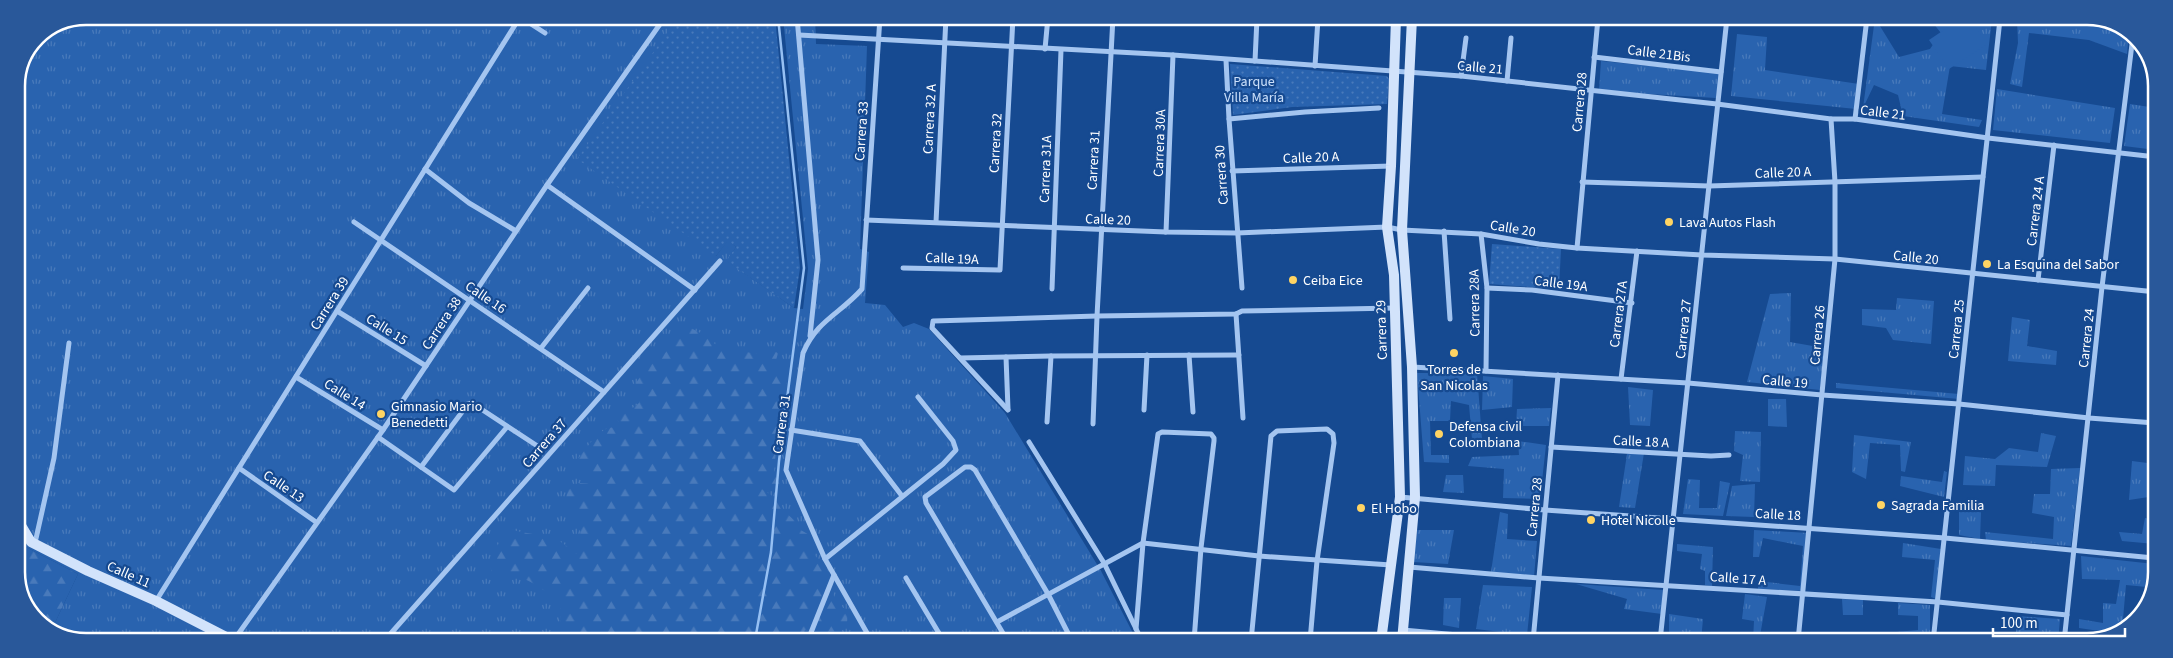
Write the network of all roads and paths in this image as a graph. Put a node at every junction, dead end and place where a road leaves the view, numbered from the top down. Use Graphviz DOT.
graph roads {
  1 [pos="515,25"];
  2 [pos="532,25"];
  3 [pos="659,25"];
  4 [pos="798,25"];
  5 [pos="879,25"];
  6 [pos="945,25"];
  7 [pos="1012,25"];
  8 [pos="1047,25"];
  9 [pos="1113,25"];
  10 [pos="1257,25"];
  11 [pos="1318,25"];
  12 [pos="1396,25"];
  13 [pos="1411,25"];
  14 [pos="1597,25"];
  15 [pos="1726,25"];
  16 [pos="1866,25"];
  17 [pos="1999,25"];
  18 [pos="545,33"];
  19 [pos="799,35"];
  20 [pos="1466,38"];
  21 [pos="1511,38"];
  22 [pos="878,39"];
  23 [pos="944,43"];
  24 [pos="2132,45"];
  25 [pos="1011,48"];
  26 [pos="1045,49"];
  27 [pos="1061,50"];
  28 [pos="1111,52"];
  29 [pos="1174,55"];
  30 [pos="1594,57"];
  31 [pos="1226,60"];
  32 [pos="1255,61"];
  33 [pos="1315,66"];
  34 [pos="1394,72"];
  35 [pos="1721,72"];
  36 [pos="1408,73"];
  37 [pos="1461,76"];
  38 [pos="1507,81"];
  39 [pos="1592,91"];
  40 [pos="1717,104"];
  41 [pos="1379,108"];
  42 [pos="1229,119"];
  43 [pos="1831,119"];
  44 [pos="1855,119"];
  45 [pos="1988,138"];
  46 [pos="2054,145"];
  47 [pos="2119,153"];
  48 [pos="2148,156"];
  49 [pos="1391,166"];
  50 [pos="426,169"];
  51 [pos="1232,172"];
  52 [pos="1983,177"];
  53 [pos="1582,182"];
  54 [pos="1835,182"];
  55 [pos="546,185"];
  56 [pos="1709,186"];
  57 [pos="866,220"];
  58 [pos="354,222"];
  59 [pos="936,222"];
  60 [pos="1002,225"];
  61 [pos="1387,227"];
  62 [pos="1055,228"];
  63 [pos="1101,230"];
  64 [pos="1402,230"];
  65 [pos="516,231"];
  66 [pos="1444,231"];
  67 [pos="1166,232"];
  68 [pos="1237,233"];
  69 [pos="1482,234"];
  70 [pos="381,240"];
  71 [pos="865,246"];
  72 [pos="1577,248"];
  73 [pos="1637,251"];
  74 [pos="1702,255"];
  75 [pos="1835,259"];
  76 [pos="720,261"];
  77 [pos="903,268"];
  78 [pos="1000,270"];
  79 [pos="1973,274"];
  80 [pos="2038,280"];
  81 [pos="2102,287"];
  82 [pos="588,288"];
  83 [pos="1242,288"];
  84 [pos="1487,288"];
  85 [pos="1052,289"];
  86 [pos="695,290"];
  87 [pos="2148,291"];
  88 [pos="469,300"];
  89 [pos="1632,303"];
  90 [pos="1395,308"];
  91 [pos="337,311"];
  92 [pos="1236,314"];
  93 [pos="1096,316"];
  94 [pos="1450,319"];
  95 [pos="810,337"];
  96 [pos="69,343"];
  97 [pos="541,348"];
  98 [pos="1095,355"];
  99 [pos="1147,355"];
  100 [pos="1189,355"];
  101 [pos="1239,355"];
  102 [pos="1051,356"];
  103 [pos="1006,357"];
  104 [pos="960,358"];
  105 [pos="426,366"];
  106 [pos="1412,367"];
  107 [pos="1486,371"];
  108 [pos="1558,375"];
  109 [pos="296,376"];
  110 [pos="1621,379"];
  111 [pos="1688,383"];
  112 [pos="604,392"];
  113 [pos="1822,395"];
  114 [pos="918,396"];
  115 [pos="1959,404"];
  116 [pos="1144,410"];
  117 [pos="1193,412"];
  118 [pos="1243,418"];
  119 [pos="2089,418"];
  120 [pos="1048,422"];
  121 [pos="2148,422"];
  122 [pos="1094,424"];
  123 [pos="506,427"];
  124 [pos="383,430"];
  125 [pos="791,430"];
  126 [pos="378,437"];
  127 [pos="1029,442"];
  128 [pos="1551,447"];
  129 [pos="542,449"];
  130 [pos="1681,455"];
  131 [pos="1729,455"];
  132 [pos="421,467"];
  133 [pos="239,468"];
  134 [pos="902,496"];
  135 [pos="1400,496"];
  136 [pos="1415,497"];
  137 [pos="1545,510"];
  138 [pos="1674,519"];
  139 [pos="316,522"];
  140 [pos="1809,527"];
  141 [pos="25,531"];
  142 [pos="1945,538"];
  143 [pos="25,539"];
  144 [pos="33,543"];
  145 [pos="1143,543"];
  146 [pos="1201,548"];
  147 [pos="2073,551"];
  148 [pos="1259,556"];
  149 [pos="2148,557"];
  150 [pos="825,559"];
  151 [pos="1317,561"];
  152 [pos="1104,563"];
  153 [pos="1391,564"];
  154 [pos="1408,566"];
  155 [pos="834,575"];
  156 [pos="906,578"];
  157 [pos="1539,578"];
  158 [pos="1667,585"];
  159 [pos="1048,594"];
  160 [pos="1802,594"];
  161 [pos="156,601"];
  162 [pos="1938,602"];
  163 [pos="2066,614"];
  164 [pos="997,622"];
  165 [pos="1136,629"];
  166 [pos="1403,630"];
  167 [pos="218,633"];
  168 [pos="237,633"];
  169 [pos="391,633"];
  170 [pos="811,633"];
  171 [pos="867,633"];
  172 [pos="939,633"];
  173 [pos="1003,633"];
  174 [pos="1068,633"];
  175 [pos="1138,633"];
  176 [pos="1195,633"];
  177 [pos="1252,633"];
  178 [pos="1311,633"];
  179 [pos="1382,633"];
  180 [pos="1403,633"];
  181 [pos="1436,633"];
  182 [pos="1533,633"];
  183 [pos="1661,633"];
  184 [pos="1799,633"];
  185 [pos="1934,633"];
  186 [pos="2065,633"];
  1 -- 50 [label="street, Carrera 39"];
  2 -- 18 [label="street"];
  3 -- 55 [label="street, Carrera 38"];
  4 -- 19 [label="street"];
  5 -- 22 [label="street, Carrera 33"];
  6 -- 23 [label="street, Carrera 32 A"];
  7 -- 25 [label="street, Carrera 32"];
  8 -- 26 [label="street"];
  9 -- 28 [label="street, Carrera 31"];
  10 -- 32 [label="street"];
  11 -- 33 [label="street"];
  12 -- 34 [label="main road, Carrera 29"];
  13 -- 36 [label="main road, Carrera 29"];
  14 -- 30 [label="street, Carrera 28"];
  15 -- 35 [label="street, Carrera 27"];
  16 -- 44 [label="street"];
  17 -- 45 [label="street, Carrera 25"];
  19 -- 22 [label="street, Calle 21"];
  19 -- 95 [label="street"];
  20 -- 37 [label="street"];
  21 -- 38 [label="street"];
  22 -- 23 [label="street, Calle 21"];
  22 -- 57 [label="street, Carrera 33"];
  23 -- 25 [label="street, Calle 21"];
  23 -- 59 [label="street, Carrera 32 A"];
  24 -- 47 [label="street, Carrera 24"];
  25 -- 26 [label="street, Calle 21"];
  25 -- 60 [label="street, Carrera 32"];
  26 -- 27 [label="street, Calle 21"];
  27 -- 28 [label="street, Calle 21"];
  27 -- 62 [label="street, Carrera 31A"];
  28 -- 29 [label="street, Calle 21"];
  28 -- 63 [label="street, Carrera 31"];
  29 -- 31 [label="street, Calle 21"];
  29 -- 67 [label="street, Carrera 30A"];
  30 -- 35 [label="street, Calle 21Bis"];
  30 -- 39 [label="street, Carrera 28"];
  31 -- 32 [label="street, Calle 21"];
  31 -- 42 [label="street, Carrera 30"];
  32 -- 33 [label="street, Calle 21"];
  33 -- 34 [label="street, Calle 21"];
  34 -- 36 [label="street, Calle 21"];
  34 -- 49 [label="main road, Carrera 29"];
  35 -- 40 [label="street, Carrera 27"];
  36 -- 37 [label="street, Calle 21"];
  36 -- 64 [label="main road, Carrera 29"];
  37 -- 38 [label="street, Calle 21"];
  38 -- 39 [label="street, Calle 21"];
  39 -- 40 [label="street, Calle 21"];
  39 -- 53 [label="street, Carrera 28"];
  40 -- 43 [label="street, Calle 21"];
  40 -- 56 [label="street, Carrera 27"];
  41 -- 42 [label="street"];
  42 -- 51 [label="street, Carrera 30"];
  43 -- 44 [label="street, Calle 21"];
  43 -- 54 [label="street, Carrera 26"];
  44 -- 45 [label="street, Calle 21"];
  45 -- 46 [label="street, Calle 21"];
  45 -- 52 [label="street, Carrera 25"];
  46 -- 47 [label="street, Calle 21"];
  46 -- 80 [label="street, Carrera 24 A"];
  47 -- 48 [label="street, Calle 21"];
  47 -- 81 [label="street, Carrera 24"];
  49 -- 51 [label="street, Calle 20 A"];
  49 -- 61 [label="main road, Carrera 29"];
  50 -- 65 [label="street"];
  50 -- 70 [label="street, Carrera 39"];
  51 -- 68 [label="street, Carrera 30"];
  52 -- 54 [label="street, Calle 20 A"];
  52 -- 79 [label="street, Carrera 25"];
  53 -- 56 [label="street, Calle 20 A"];
  53 -- 72 [label="street, Carrera 28"];
  54 -- 56 [label="street, Calle 20 A"];
  54 -- 75 [label="street, Carrera 26"];
  55 -- 65 [label="street, Carrera 38"];
  55 -- 86 [label="street"];
  56 -- 74 [label="street, Carrera 27"];
  57 -- 59 [label="street, Calle 20"];
  57 -- 71 [label="street, Carrera 33"];
  58 -- 70 [label="street, Calle 16"];
  59 -- 60 [label="street, Calle 20"];
  60 -- 62 [label="street, Calle 20"];
  60 -- 78 [label="street, Carrera 32"];
  61 -- 64 [label="street, Calle 20"];
  61 -- 68 [label="street, Calle 20"];
  61 -- 90 [label="main road, Carrera 29"];
  62 -- 63 [label="street, Calle 20"];
  62 -- 85 [label="street, Carrera 31A"];
  63 -- 67 [label="street, Calle 20"];
  63 -- 93 [label="street, Carrera 31"];
  64 -- 66 [label="street, Calle 20"];
  64 -- 106 [label="main road, Carrera 29"];
  65 -- 88 [label="street, Carrera 38"];
  66 -- 69 [label="street, Calle 20"];
  66 -- 94 [label="street"];
  67 -- 68 [label="street, Calle 20"];
  68 -- 83 [label="street, Carrera 30"];
  69 -- 72 [label="street, Calle 20"];
  69 -- 84 [label="street, Carrera 28A"];
  70 -- 88 [label="street, Calle 16"];
  70 -- 91 [label="street, Carrera 39"];
  71 -- 95 [label="street, Carrera 31"];
  72 -- 73 [label="street, Calle 20"];
  73 -- 74 [label="street, Calle 20"];
  73 -- 89 [label="street, Carrera 27A"];
  74 -- 75 [label="street, Calle 20"];
  74 -- 111 [label="street, Carrera 27"];
  75 -- 79 [label="street, Calle 20"];
  75 -- 113 [label="street, Carrera 26"];
  76 -- 86 [label="street, Carrera 37"];
  77 -- 78 [label="street, Calle 19A"];
  79 -- 80 [label="street, Calle 20"];
  79 -- 115 [label="street, Carrera 25"];
  80 -- 81 [label="street, Calle 20"];
  81 -- 87 [label="street, Calle 20"];
  81 -- 119 [label="street, Carrera 24"];
  82 -- 97 [label="street"];
  84 -- 89 [label="street, Calle 19A"];
  84 -- 107 [label="street, Carrera 28A"];
  86 -- 112 [label="street, Carrera 37"];
  88 -- 97 [label="street, Calle 16"];
  88 -- 105 [label="street, Carrera 38"];
  89 -- 110 [label="street, Carrera 27A"];
  90 -- 92 [label="street"];
  90 -- 135 [label="main road, Carrera 29"];
  91 -- 105 [label="street, Calle 15"];
  91 -- 109 [label="street, Carrera 39"];
  92 -- 93 [label="street"];
  92 -- 101 [label="street"];
  93 -- 98 [label="street, Carrera 31"];
  93 -- 104 [label="street"];
  95 -- 125 [label="street, Carrera 31"];
  96 -- 144 [label="street"];
  97 -- 112 [label="street, Calle 16"];
  98 -- 99 [label="street"];
  98 -- 102 [label="street"];
  98 -- 122 [label="street, Carrera 31"];
  99 -- 100 [label="street"];
  99 -- 116 [label="street"];
  100 -- 101 [label="street"];
  100 -- 117 [label="street"];
  101 -- 118 [label="street"];
  102 -- 103 [label="street"];
  102 -- 120 [label="street"];
  103 -- 104 [label="street"];
  103 -- 104 [label="street"];
  105 -- 124 [label="street, Carrera 38"];
  106 -- 107 [label="street, Calle 19"];
  106 -- 136 [label="main road, Carrera 29"];
  107 -- 108 [label="street, Calle 19"];
  108 -- 110 [label="street, Calle 19"];
  108 -- 128 [label="street, Carrera 28"];
  109 -- 124 [label="street, Calle 14"];
  109 -- 133 [label="street, Carrera 39"];
  110 -- 111 [label="street, Calle 19"];
  111 -- 113 [label="street, Calle 19"];
  111 -- 130 [label="street, Carrera 27"];
  112 -- 169 [label="street, Carrera 37"];
  113 -- 115 [label="street, Calle 19"];
  113 -- 140 [label="street, Carrera 26"];
  114 -- 134 [label="street"];
  115 -- 119 [label="street, Calle 19"];
  115 -- 142 [label="street, Carrera 25"];
  119 -- 121 [label="street, Calle 19"];
  119 -- 147 [label="street, Carrera 24"];
  123 -- 129 [label="street"];
  123 -- 132 [label="street"];
  123 -- 132 [label="street"];
  124 -- 126 [label="street, Carrera 38"];
  125 -- 134 [label="street"];
  125 -- 150 [label="street, Carrera 31"];
  126 -- 132 [label="street"];
  126 -- 139 [label="street, Carrera 38"];
  127 -- 152 [label="street"];
  128 -- 130 [label="street, Calle 18 A"];
  128 -- 137 [label="street, Carrera 28"];
  130 -- 131 [label="street, Calle 18 A"];
  130 -- 138 [label="street, Carrera 27"];
  133 -- 139 [label="street, Calle 13"];
  133 -- 161 [label="street, Carrera 39"];
  134 -- 150 [label="street"];
  135 -- 136 [label="street, Calle 18"];
  135 -- 153 [label="main road, Carrera 29"];
  136 -- 137 [label="street, Calle 18"];
  136 -- 154 [label="main road, Carrera 29"];
  137 -- 138 [label="street, Calle 18"];
  137 -- 157 [label="street, Carrera 28"];
  138 -- 140 [label="street, Calle 18"];
  138 -- 158 [label="street, Carrera 27"];
  139 -- 168 [label="street, Carrera 38"];
  140 -- 142 [label="street, Calle 18"];
  140 -- 160 [label="street, Carrera 26"];
  141 -- 144 [label="main road"];
  142 -- 147 [label="street, Calle 18"];
  142 -- 162 [label="street, Carrera 25"];
  143 -- 144 [label="street, Calle 11"];
  144 -- 161 [label="main road, Calle 11"];
  145 -- 146 [label="street"];
  145 -- 146 [label="street"];
  145 -- 152 [label="street"];
  145 -- 165 [label="street"];
  146 -- 148 [label="street"];
  146 -- 176 [label="street"];
  147 -- 149 [label="street, Calle 18"];
  147 -- 163 [label="street, Carrera 24"];
  148 -- 151 [label="street"];
  148 -- 151 [label="street"];
  148 -- 177 [label="street"];
  150 -- 155 [label="street, Carrera 31"];
  151 -- 153 [label="street"];
  151 -- 178 [label="street"];
  152 -- 159 [label="street"];
  152 -- 165 [label="street"];
  153 -- 179 [label="main road, Carrera 29"];
  154 -- 157 [label="street, Calle 17 A"];
  154 -- 166 [label="main road, Carrera 29"];
  155 -- 170 [label="street"];
  155 -- 171 [label="street, Carrera 31"];
  156 -- 172 [label="street"];
  157 -- 158 [label="street, Calle 17 A"];
  157 -- 182 [label="street, Carrera 28"];
  158 -- 160 [label="street, Calle 17 A"];
  158 -- 183 [label="street, Carrera 27"];
  159 -- 164 [label="street"];
  159 -- 164 [label="street"];
  159 -- 174 [label="street"];
  160 -- 162 [label="street, Calle 17 A"];
  160 -- 184 [label="street, Carrera 26"];
  161 -- 167 [label="main road, Calle 11"];
  162 -- 163 [label="street, Calle 17 A"];
  162 -- 185 [label="street, Carrera 25"];
  163 -- 186 [label="street, Carrera 24"];
  164 -- 173 [label="street"];
  165 -- 175 [label="street"];
  166 -- 180 [label="main road, Carrera 29"];
  166 -- 181 [label="street"];
}
